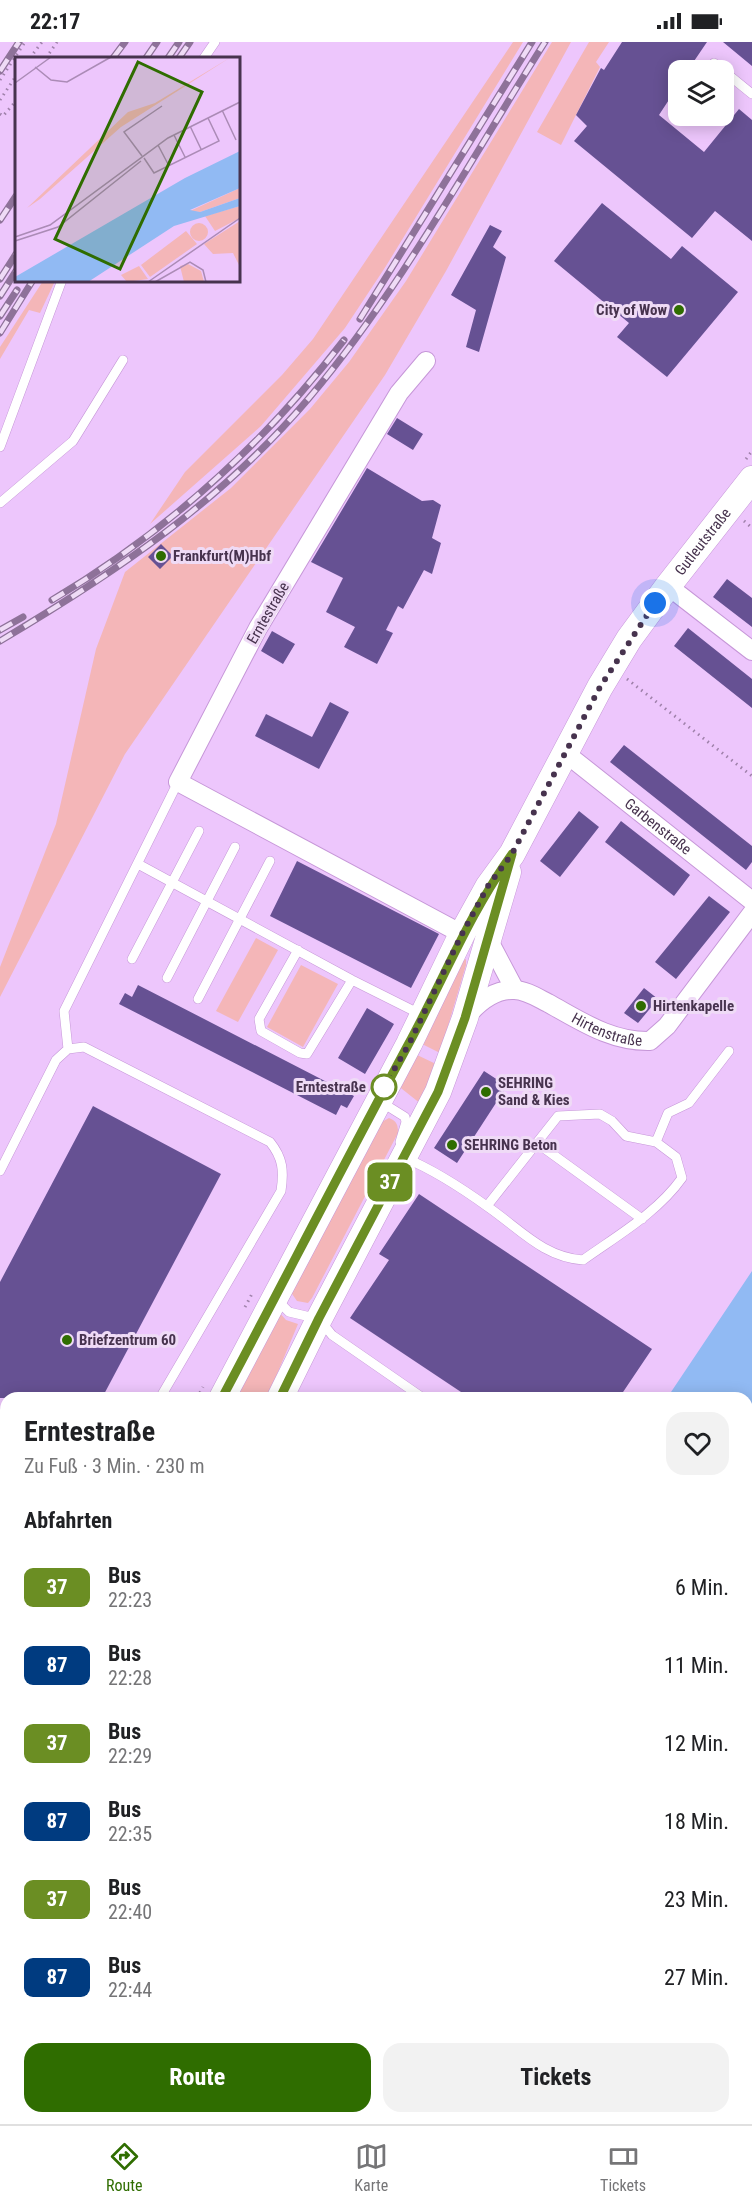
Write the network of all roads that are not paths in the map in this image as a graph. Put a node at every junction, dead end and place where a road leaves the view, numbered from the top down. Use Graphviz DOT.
graph roads {
  1 [pos="215,42"];
  2 [pos="205,57"];
  3 [pos="734,79"];
  4 [pos="752,94"];
  5 [pos="61,282"];
  6 [pos="123,360"];
  7 [pos="426,361"];
  8 [pos="0,447"];
  9 [pos="752,478"];
  10 [pos="0,503"];
  11 [pos="668,586"];
  12 [pos="752,651"];
  13 [pos="564,752"];
  14 [pos="178,782"];
  15 [pos="199,831"];
  16 [pos="235,847"];
  17 [pos="270,861"];
  18 [pos="138,864"];
  19 [pos="172,882"];
  20 [pos="752,900"];
  21 [pos="207,902"];
  22 [pos="752,914"];
  23 [pos="239,918"];
  24 [pos="475,944"];
  25 [pos="298,950"];
  26 [pos="132,959"];
  27 [pos="167,978"];
  28 [pos="352,980"];
  29 [pos="515,990"];
  30 [pos="198,999"];
  31 [pos="423,1015"];
  32 [pos="465,1018"];
  33 [pos="68,1049"];
  34 [pos="729,1051"];
  35 [pos="374,1109"];
  36 [pos="656,1142"];
  37 [pos="537,1143"];
  38 [pos="404,1157"];
  39 [pos="0,1171"];
  40 [pos="487,1206"];
  41 [pos="642,1219"];
  42 [pos="278,1293"];
  43 [pos="319,1318"];
  44 [pos="164,1392"];
  45 [pos="225,1392"];
  46 [pos="283,1392"];
  47 [pos="414,1392"];
  1 -- 2 [label="lane"];
  3 -- 4 [label="lane"];
  5 -- 8 [label="lane"];
  6 -- 10 [label="lane"];
  7 -- 14 [label="street, Erntestraße"];
  9 -- 11 [label="main road, Gutleutstraße"];
  11 -- 12 [label="street"];
  11 -- 13 [label="main road, Gutleutstraße"];
  13 -- 20 [label="street, Garbenstraße"];
  13 -- 24 [label="main road, Gutleutstraße"];
  14 -- 18 [label="lane"];
  14 -- 24 [label="street"];
  15 -- 19 [label="lane"];
  16 -- 21 [label="lane"];
  17 -- 23 [label="lane"];
  18 -- 19 [label="lane"];
  18 -- 33 [label="lane"];
  19 -- 21 [label="lane"];
  19 -- 26 [label="lane"];
  21 -- 23 [label="lane"];
  21 -- 27 [label="lane"];
  22 -- 29 [label="street, Hirtenstraße"];
  23 -- 25 [label="lane"];
  23 -- 30 [label="lane"];
  24 -- 29 [label="street"];
  24 -- 31 [label="main road, Gutleutstraße"];
  24 -- 32 [label="main road, Gutleutstraße"];
  25 -- 28 [label="lane"];
  25 -- 28 [label="lane"];
  28 -- 31 [label="lane"];
  29 -- 32 [label="street"];
  31 -- 35 [label="main road, Gutleutstraße"];
  32 -- 38 [label="main road, Gutleutstraße"];
  33 -- 39 [label="lane"];
  33 -- 44 [label="lane"];
  34 -- 36 [label="lane"];
  35 -- 38 [label="lane, Gutleutstraße"];
  35 -- 42 [label="main road, Gutleutstraße"];
  36 -- 37 [label="lane"];
  36 -- 41 [label="lane"];
  37 -- 40 [label="lane"];
  37 -- 41 [label="lane"];
  38 -- 40 [label="lane"];
  38 -- 43 [label="main road, Gutleutstraße"];
  40 -- 41 [label="lane"];
  42 -- 43 [label="lane"];
  42 -- 45 [label="main road, Gutleutstraße"];
  43 -- 46 [label="main road, Gutleutstraße"];
  43 -- 47 [label="lane"];
}
